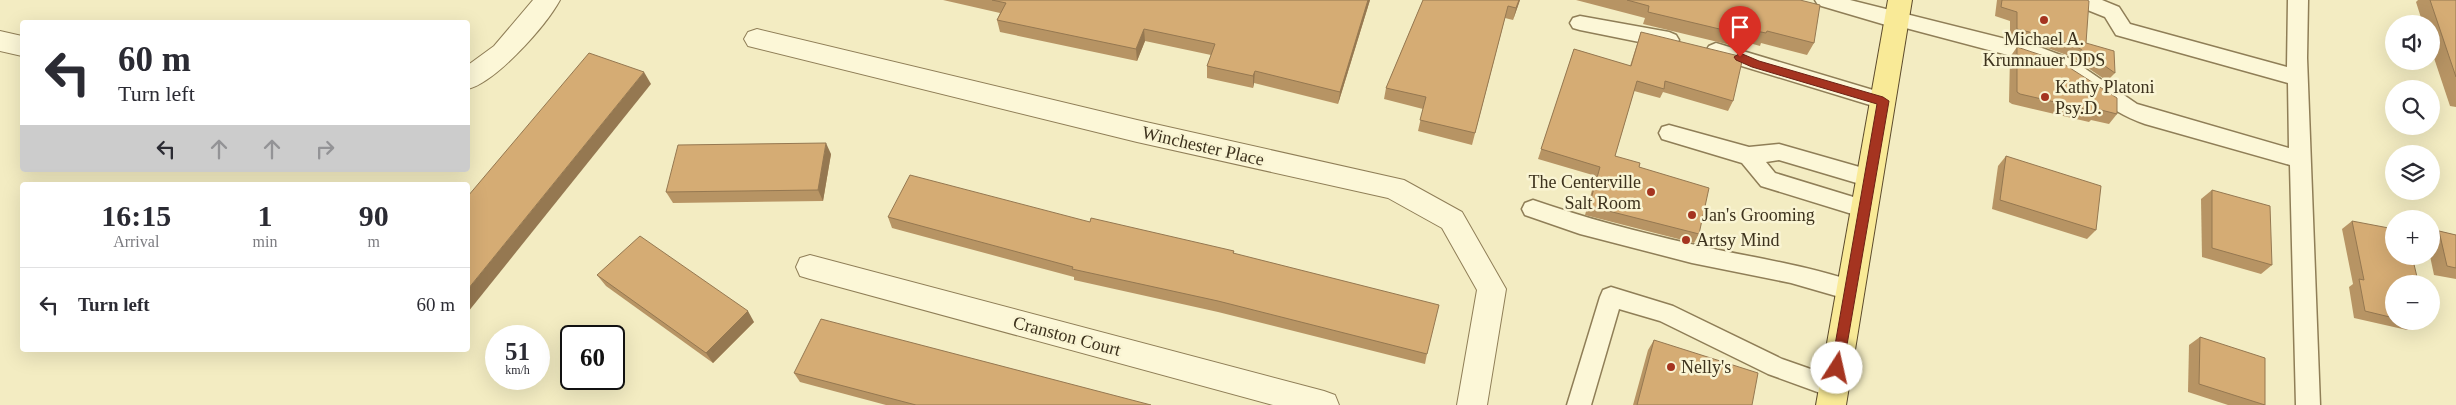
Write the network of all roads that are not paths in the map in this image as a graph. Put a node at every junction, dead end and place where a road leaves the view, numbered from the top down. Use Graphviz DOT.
graph roads {
  1 [pos="548,0"];
  2 [pos="1825,0"];
  3 [pos="2082,0"];
  4 [pos="2298,0"];
  5 [pos="1898,13"];
  6 [pos="1580,23"];
  7 [pos="756,39"];
  8 [pos="0,41"];
  9 [pos="20,46"];
  10 [pos="470,78"];
  11 [pos="2298,78"];
  12 [pos="1883,101"];
  13 [pos="1669,133"];
  14 [pos="1749,156"];
  15 [pos="2300,159"];
  16 [pos="1870,178"];
  17 [pos="1533,209"];
  18 [pos="1865,209"];
  19 [pos="810,267"];
  20 [pos="1850,290"];
  21 [pos="1832,396"];
  22 [pos="1324,405"];
  23 [pos="1472,405"];
  24 [pos="1579,405"];
  25 [pos="2308,405"];
  1 -- 10 [label="street"];
  2 -- 5 [label="lane"];
  3 -- 11 [label="lane"];
  4 -- 11 [label="lane"];
  5 -- 12 [label="main road"];
  5 -- 15 [label="lane"];
  6 -- 12 [label="lane"];
  7 -- 23 [label="street, Winchester Place"];
  8 -- 9 [label="street"];
  11 -- 15 [label="lane"];
  12 -- 16 [label="main road"];
  13 -- 14 [label="lane"];
  14 -- 16 [label="lane"];
  14 -- 18 [label="lane"];
  15 -- 25 [label="lane"];
  16 -- 18 [label="main road"];
  17 -- 20 [label="lane"];
  18 -- 20 [label="main road"];
  19 -- 22 [label="street, Cranston Court"];
  20 -- 21 [label="main road"];
  21 -- 24 [label="lane"];
}
